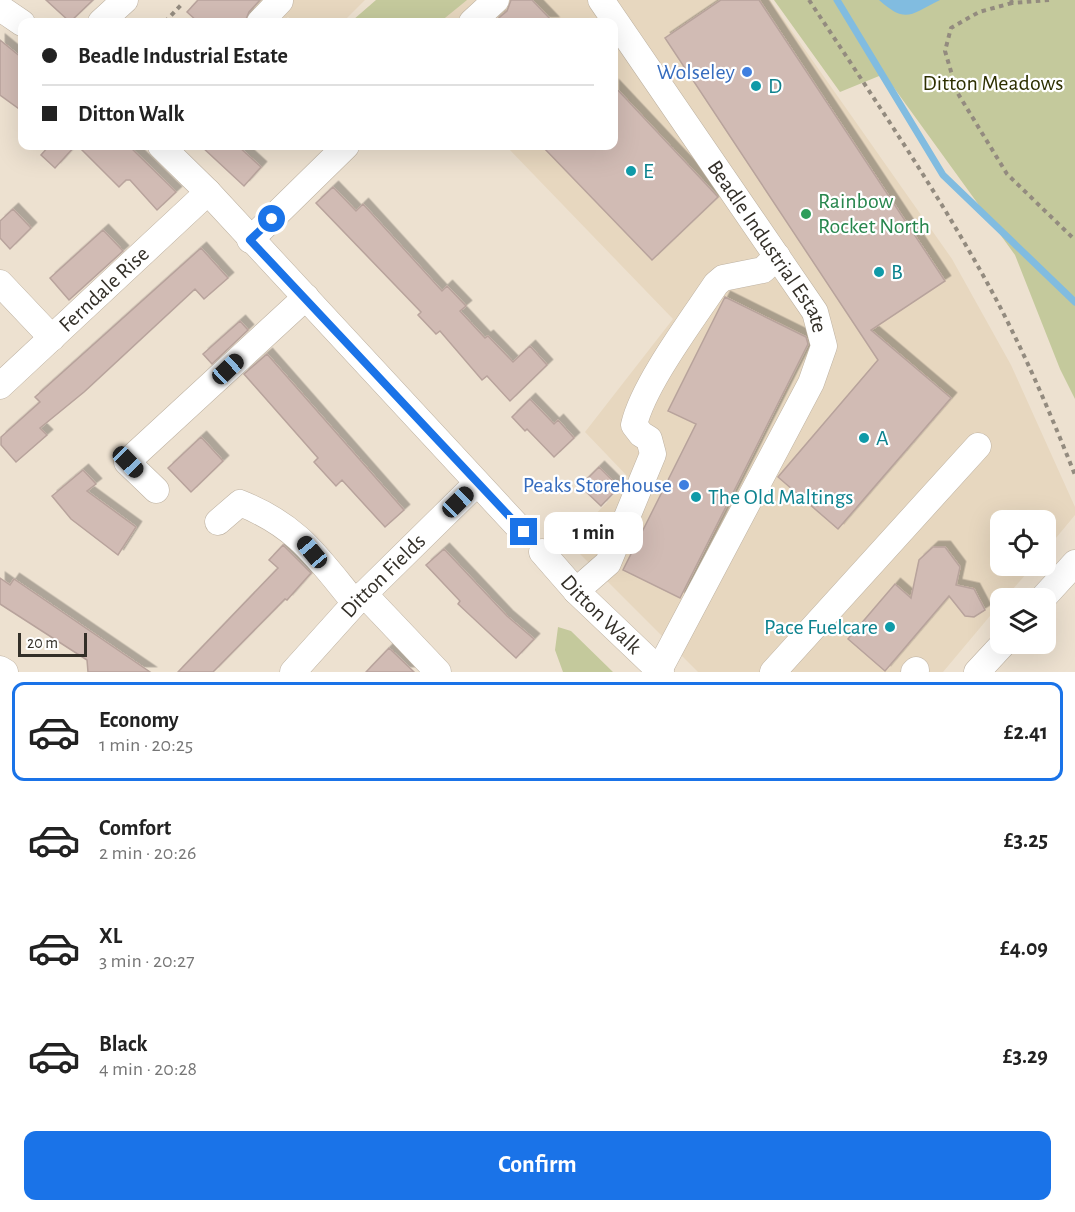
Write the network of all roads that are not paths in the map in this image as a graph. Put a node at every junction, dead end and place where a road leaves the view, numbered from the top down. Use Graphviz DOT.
graph roads {
  1 [pos="125,0"];
  2 [pos="496,0"];
  3 [pos="601,0"];
  4 [pos="280,1"];
  5 [pos="0,8"];
  6 [pos="105,18"];
  7 [pos="264,18"];
  8 [pos="476,18"];
  9 [pos="613,18"];
  10 [pos="18,20"];
  11 [pos="618,25"];
  12 [pos="165,150"];
  13 [pos="342,150"];
  14 [pos="208,192"];
  15 [pos="250,240"];
  16 [pos="777,256"];
  17 [pos="0,283"];
  18 [pos="306,297"];
  19 [pos="52,338"];
  20 [pos="0,386"];
  21 [pos="978,446"];
  22 [pos="477,483"];
  23 [pos="156,490"];
  24 [pos="218,522"];
  25 [pos="524,532"];
  26 [pos="542,552"];
  27 [pos="1075,563"];
  28 [pos="1052,588"];
  29 [pos="576,591"];
  30 [pos="360,598"];
  31 [pos="994,654"];
  32 [pos="0,669"];
  33 [pos="660,671"];
  34 [pos="5,672"];
  35 [pos="292,672"];
  36 [pos="438,672"];
  37 [pos="773,672"];
  38 [pos="977,672"];
  1 -- 6 [label="street"];
  2 -- 8 [label="street"];
  3 -- 9 [label="street, Beadle Industrial Estate"];
  4 -- 7 [label="street"];
  5 -- 10 [label="street"];
  11 -- 16 [label="street, Beadle Industrial Estate"];
  12 -- 14 [label="street"];
  13 -- 15 [label="street"];
  14 -- 15 [label="street"];
  14 -- 19 [label="street, Ferndale Rise"];
  15 -- 18 [label="street"];
  16 -- 29 [label="street"];
  16 -- 33 [label="street, Beadle Industrial Estate"];
  17 -- 19 [label="street"];
  18 -- 22 [label="street"];
  18 -- 23 [label="street"];
  19 -- 20 [label="street, Ferndale Rise"];
  21 -- 37 [label="street"];
  22 -- 25 [label="street"];
  22 -- 30 [label="street, Ditton Fields"];
  24 -- 30 [label="street"];
  26 -- 29 [label="street, Ditton Walk"];
  27 -- 28 [label="street"];
  29 -- 33 [label="street, Ditton Walk"];
  30 -- 35 [label="street, Ditton Fields"];
  30 -- 36 [label="street"];
  31 -- 38 [label="street"];
  32 -- 34 [label="street"];
}
